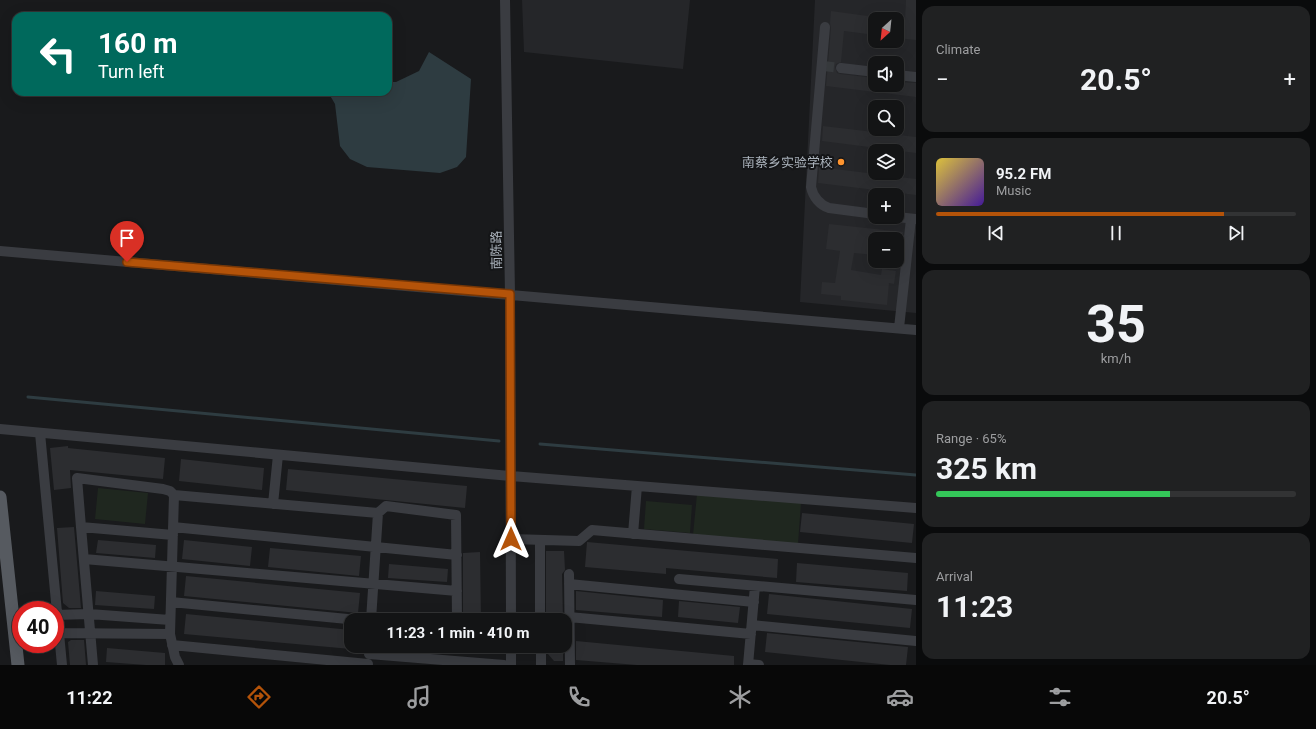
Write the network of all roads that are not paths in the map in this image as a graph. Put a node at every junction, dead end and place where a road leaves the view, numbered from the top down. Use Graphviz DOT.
graph roads {
  1 [pos="505,0"];
  2 [pos="825,28"];
  3 [pos="841,68"];
  4 [pos="868,71"];
  5 [pos="904,76"];
  6 [pos="916,78"];
  7 [pos="868,213"];
  8 [pos="913,219"];
  9 [pos="0,251"];
  10 [pos="510,294"];
  11 [pos="899,328"];
  12 [pos="916,330"];
  13 [pos="0,429"];
  14 [pos="40,433"];
  15 [pos="278,455"];
  16 [pos="511,476"];
  17 [pos="637,486"];
  18 [pos="174,495"];
  19 [pos="0,497"];
  20 [pos="273,504"];
  21 [pos="916,508"];
  22 [pos="378,513"];
  23 [pos="81,527"];
  24 [pos="173,531"];
  25 [pos="633,534"];
  26 [pos="511,539"];
  27 [pos="540,540"];
  28 [pos="376,547"];
  29 [pos="457,555"];
  30 [pos="916,558"];
  31 [pos="84,559"];
  32 [pos="172,566"];
  33 [pos="679,579"];
  34 [pos="374,584"];
  35 [pos="755,586"];
  36 [pos="457,591"];
  37 [pos="916,600"];
  38 [pos="15,601"];
  39 [pos="55,601"];
  40 [pos="171,602"];
  41 [pos="754,602"];
  42 [pos="372,613"];
  43 [pos="457,613"];
  44 [pos="511,613"];
  45 [pos="540,613"];
  46 [pos="569,613"];
  47 [pos="89,614"];
  48 [pos="64,615"];
  49 [pos="572,617"];
  50 [pos="344,619"];
  51 [pos="170,620"];
  52 [pos="751,629"];
  53 [pos="64,633"];
  54 [pos="91,633"];
  55 [pos="170,634"];
  56 [pos="916,641"];
  57 [pos="172,645"];
  58 [pos="18,653"];
  59 [pos="60,653"];
  60 [pos="511,653"];
  61 [pos="541,653"];
  62 [pos="570,653"];
  63 [pos="368,657"];
  64 [pos="458,663"];
  65 [pos="748,664"];
  66 [pos="18,665"];
  67 [pos="62,665"];
  68 [pos="93,665"];
  69 [pos="179,665"];
  70 [pos="504,665"];
  71 [pos="511,665"];
  72 [pos="541,665"];
  73 [pos="570,665"];
  74 [pos="759,665"];
  1 -- 10 [label="street, 南陈路"];
  2 -- 7 [label="street"];
  3 -- 4 [label="street"];
  5 -- 6 [label="street"];
  8 -- 11 [label="street"];
  9 -- 10 [label="street"];
  10 -- 11 [label="street"];
  10 -- 16 [label="street, 南陈路"];
  11 -- 12 [label="street"];
  13 -- 14 [label="street"];
  14 -- 15 [label="street"];
  14 -- 39 [label="street"];
  15 -- 16 [label="street"];
  15 -- 20 [label="street"];
  16 -- 17 [label="street"];
  16 -- 26 [label="street, 南陈路"];
  17 -- 21 [label="street"];
  17 -- 25 [label="street"];
  18 -- 20 [label="street"];
  18 -- 23 [label="street"];
  18 -- 24 [label="street"];
  19 -- 38 [label="main road"];
  20 -- 22 [label="street"];
  22 -- 28 [label="street"];
  22 -- 29 [label="street"];
  23 -- 24 [label="street"];
  23 -- 31 [label="street"];
  24 -- 28 [label="street"];
  24 -- 32 [label="street"];
  25 -- 27 [label="street"];
  25 -- 30 [label="street"];
  26 -- 27 [label="street"];
  26 -- 44 [label="street, 南陈路"];
  27 -- 45 [label="street"];
  28 -- 29 [label="street"];
  28 -- 34 [label="street"];
  29 -- 36 [label="street"];
  31 -- 32 [label="street"];
  31 -- 47 [label="street"];
  32 -- 34 [label="street"];
  32 -- 40 [label="street"];
  33 -- 35 [label="street"];
  34 -- 36 [label="street"];
  34 -- 42 [label="street"];
  35 -- 37 [label="street"];
  35 -- 41 [label="street"];
  36 -- 43 [label="street"];
  40 -- 50 [label="street"];
  40 -- 51 [label="street"];
  41 -- 46 [label="street"];
  41 -- 52 [label="street"];
  47 -- 48 [label="street"];
  47 -- 51 [label="street"];
  47 -- 54 [label="street"];
  49 -- 52 [label="street"];
  51 -- 55 [label="street"];
  52 -- 56 [label="street"];
  52 -- 65 [label="street"];
  53 -- 54 [label="street"];
  54 -- 55 [label="street"];
  54 -- 68 [label="street"];
  55 -- 57 [label="street"];
  57 -- 63 [label="street"];
  57 -- 69 [label="street"];
  58 -- 66 [label="main road"];
  59 -- 67 [label="street"];
  60 -- 71 [label="street"];
  61 -- 72 [label="street"];
  62 -- 73 [label="street"];
  63 -- 64 [label="street"];
  64 -- 70 [label="street"];
  65 -- 74 [label="street"];
}
